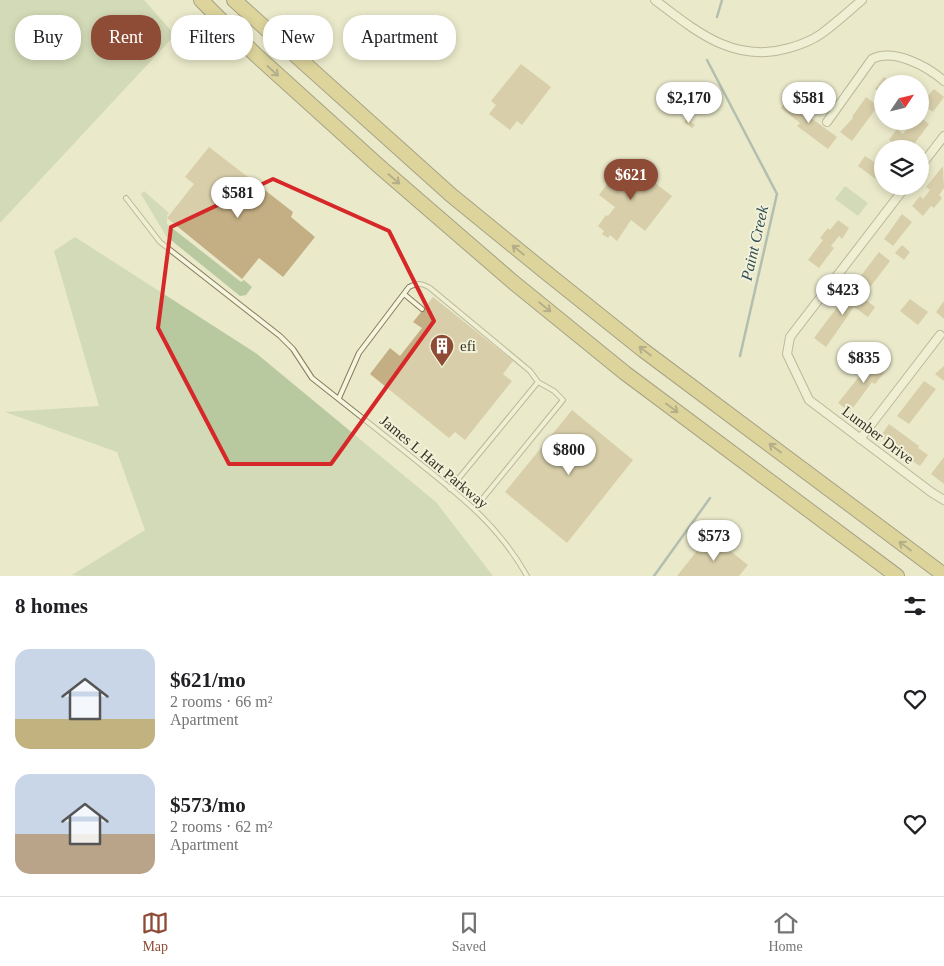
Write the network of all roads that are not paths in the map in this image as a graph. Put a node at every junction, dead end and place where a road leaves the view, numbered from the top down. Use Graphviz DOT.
graph roads {
  1 [pos="201,0"];
  2 [pos="234,0"];
  3 [pos="656,0"];
  4 [pos="862,0"];
  5 [pos="944,81"];
  6 [pos="827,122"];
  7 [pos="944,136"];
  8 [pos="929,155"];
  9 [pos="899,195"];
  10 [pos="126,198"];
  11 [pos="404,294"];
  12 [pos="422,309"];
  13 [pos="940,335"];
  14 [pos="538,382"];
  15 [pos="339,398"];
  16 [pos="860,439"];
  17 [pos="450,489"];
  18 [pos="944,500"];
  19 [pos="475,508"];
  20 [pos="944,575"];
  21 [pos="528,576"];
  22 [pos="897,576"];
  1 -- 22 [label="highway, one-way"];
  20 -- 2 [label="highway, one-way"];
  3 -- 4 [label="street"];
  5 -- 6 [label="street"];
  7 -- 8 [label="street"];
  9 -- 16 [label="street, Lumber Drive"];
  10 -- 15 [label="lane, James L Hart Parkway"];
  11 -- 12 [label="lane"];
  11 -- 14 [label="lane"];
  11 -- 15 [label="lane"];
  13 -- 16 [label="street"];
  14 -- 17 [label="lane"];
  14 -- 19 [label="lane"];
  15 -- 17 [label="lane, James L Hart Parkway"];
  16 -- 18 [label="street, Lumber Drive"];
  17 -- 19 [label="lane, James L Hart Parkway"];
  19 -- 21 [label="lane, James L Hart Parkway"];
}
